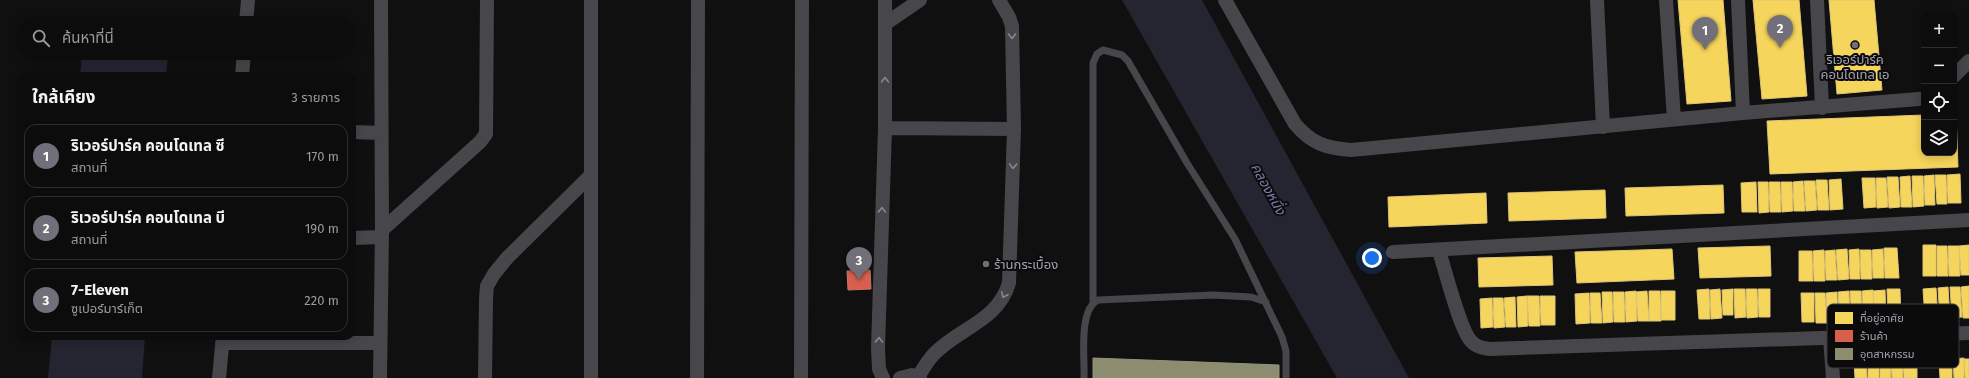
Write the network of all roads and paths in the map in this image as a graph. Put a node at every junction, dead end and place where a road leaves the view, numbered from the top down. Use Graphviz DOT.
graph roads {
  1 [pos="248,0"];
  2 [pos="380,0"];
  3 [pos="487,0"];
  4 [pos="591,0"];
  5 [pos="698,0"];
  6 [pos="802,0"];
  7 [pos="885,0"];
  8 [pos="920,0"];
  9 [pos="999,0"];
  10 [pos="1225,0"];
  11 [pos="1597,0"];
  12 [pos="1666,0"];
  13 [pos="1738,0"];
  14 [pos="1817,0"];
  15 [pos="247,16"];
  16 [pos="885,24"];
  17 [pos="243,60"];
  18 [pos="1969,61"];
  19 [pos="242,72"];
  20 [pos="1957,73"];
  21 [pos="1921,99"];
  22 [pos="1822,108"];
  23 [pos="1743,113"];
  24 [pos="1674,119"];
  25 [pos="1603,127"];
  26 [pos="885,128"];
  27 [pos="1014,130"];
  28 [pos="356,132"];
  29 [pos="381,133"];
  30 [pos="592,175"];
  31 [pos="1969,220"];
  32 [pos="382,233"];
  33 [pos="356,237"];
  34 [pos="1439,251"];
  35 [pos="1393,252"];
  36 [pos="1093,302"];
  37 [pos="1266,302"];
  38 [pos="1959,334"];
  39 [pos="1969,334"];
  40 [pos="1827,338"];
  41 [pos="222,340"];
  42 [pos="379,343"];
  43 [pos="1832,368"];
  44 [pos="919,377"];
  45 [pos="219,378"];
  46 [pos="380,378"];
  47 [pos="485,378"];
  48 [pos="591,378"];
  49 [pos="697,378"];
  50 [pos="801,378"];
  51 [pos="883,378"];
  52 [pos="900,378"];
  53 [pos="1084,378"];
  54 [pos="1286,378"];
  55 [pos="1833,378"];
  1 -- 15 [label="street"];
  2 -- 29 [label="street"];
  3 -- 32 [label="street"];
  4 -- 30 [label="street"];
  5 -- 49 [label="street"];
  6 -- 50 [label="street"];
  7 -- 16 [label="street"];
  8 -- 16 [label="street"];
  9 -- 27 [label="street, one-way"];
  10 -- 25 [label="street"];
  11 -- 25 [label="street"];
  12 -- 24 [label="street"];
  13 -- 23 [label="street"];
  14 -- 22 [label="street"];
  26 -- 16 [label="street, one-way"];
  17 -- 19 [label="street"];
  18 -- 20 [label="street"];
  21 -- 22 [label="street"];
  22 -- 23 [label="street"];
  23 -- 24 [label="street"];
  24 -- 25 [label="street"];
  26 -- 27 [label="street"];
  51 -- 26 [label="street, one-way"];
  27 -- 44 [label="street, one-way"];
  28 -- 29 [label="street"];
  29 -- 32 [label="street"];
  30 -- 47 [label="street"];
  30 -- 48 [label="street"];
  31 -- 34 [label="street"];
  32 -- 33 [label="street"];
  32 -- 42 [label="street"];
  34 -- 35 [label="street"];
  34 -- 40 [label="street"];
  36 -- 37 [label="lane"];
  36 -- 37 [label="lane"];
  36 -- 53 [label="lane"];
  37 -- 54 [label="lane"];
  38 -- 39 [label="street"];
  41 -- 42 [label="street"];
  41 -- 45 [label="street"];
  42 -- 46 [label="street"];
  43 -- 55 [label="street"];
  44 -- 52 [label="street"];
}
